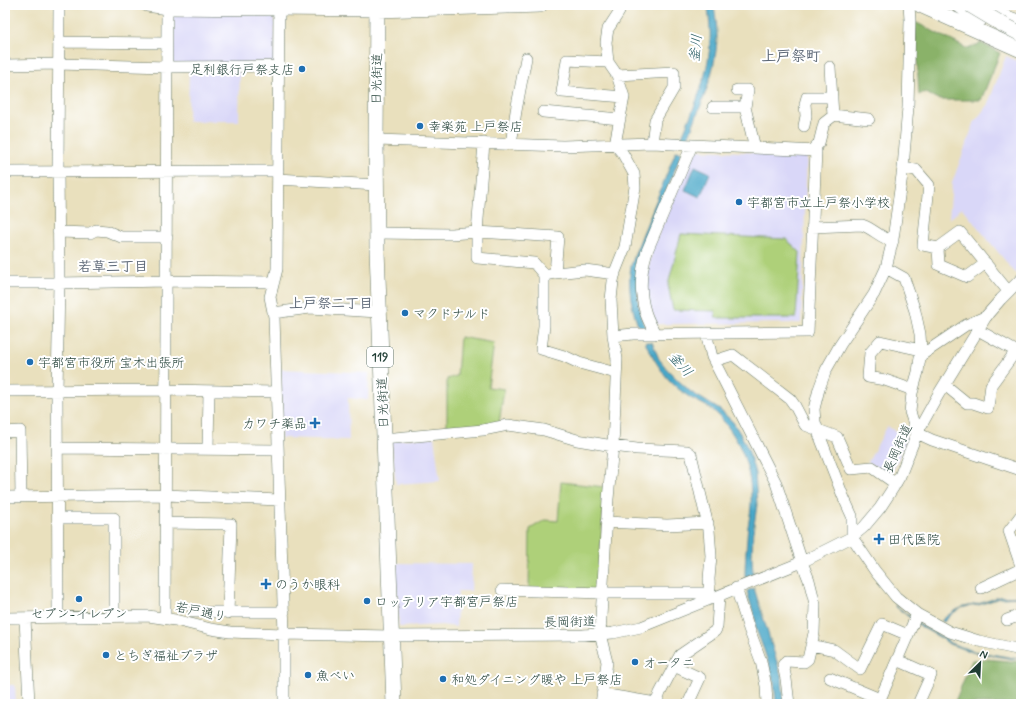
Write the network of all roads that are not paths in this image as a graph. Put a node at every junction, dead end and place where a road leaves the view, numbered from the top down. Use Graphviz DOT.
graph roads {
  1 [pos="59,5"];
  2 [pos="147,5"];
  3 [pos="540,5"];
  4 [pos="909,5"];
  5 [pos="920,5"];
  6 [pos="959,5"];
  7 [pos="969,5"];
  8 [pos="279,7"];
  9 [pos="168,8"];
  10 [pos="377,8"];
  11 [pos="620,12"];
  12 [pos="1021,23"];
  13 [pos="1021,34"];
  14 [pos="1021,41"];
  15 [pos="58,42"];
  16 [pos="167,43"];
  17 [pos="1021,50"];
  18 [pos="526,58"];
  19 [pos="608,62"];
  20 [pos="58,64"];
  21 [pos="5,65"];
  22 [pos="279,66"];
  23 [pos="167,67"];
  24 [pos="830,67"];
  25 [pos="617,75"];
  26 [pos="736,90"];
  27 [pos="624,97"];
  28 [pos="832,97"];
  29 [pos="713,107"];
  30 [pos="745,108"];
  31 [pos="543,112"];
  32 [pos="833,115"];
  33 [pos="620,118"];
  34 [pos="868,119"];
  35 [pos="804,126"];
  36 [pos="376,140"];
  37 [pos="484,143"];
  38 [pos="652,143"];
  39 [pos="511,144"];
  40 [pos="615,144"];
  41 [pos="692,145"];
  42 [pos="755,148"];
  43 [pos="811,151"];
  44 [pos="903,168"];
  45 [pos="58,171"];
  46 [pos="5,172"];
  47 [pos="167,172"];
  48 [pos="278,175"];
  49 [pos="376,185"];
  50 [pos="812,227"];
  51 [pos="58,232"];
  52 [pos="477,232"];
  53 [pos="377,233"];
  54 [pos="167,237"];
  55 [pos="893,241"];
  56 [pos="938,248"];
  57 [pos="986,263"];
  58 [pos="886,268"];
  59 [pos="549,274"];
  60 [pos="614,274"];
  61 [pos="167,281"];
  62 [pos="274,282"];
  63 [pos="1020,282"];
  64 [pos="5,283"];
  65 [pos="59,283"];
  66 [pos="1008,291"];
  67 [pos="378,312"];
  68 [pos="273,313"];
  69 [pos="987,315"];
  70 [pos="978,330"];
  71 [pos="706,333"];
  72 [pos="656,334"];
  73 [pos="613,336"];
  74 [pos="1019,352"];
  75 [pos="921,353"];
  76 [pos="714,361"];
  77 [pos="616,373"];
  78 [pos="945,385"];
  79 [pos="57,390"];
  80 [pos="167,390"];
  81 [pos="913,390"];
  82 [pos="5,391"];
  83 [pos="209,391"];
  84 [pos="276,392"];
  85 [pos="818,430"];
  86 [pos="5,432"];
  87 [pos="917,433"];
  88 [pos="383,439"];
  89 [pos="612,446"];
  90 [pos="57,448"];
  91 [pos="166,448"];
  92 [pos="208,449"];
  93 [pos="278,450"];
  94 [pos="1021,470"];
  95 [pos="896,484"];
  96 [pos="166,495"];
  97 [pos="58,496"];
  98 [pos="5,497"];
  99 [pos="21,497"];
  100 [pos="280,500"];
  101 [pos="1021,515"];
  102 [pos="58,518"];
  103 [pos="606,522"];
  104 [pos="166,523"];
  105 [pos="708,523"];
  106 [pos="1016,535"];
  107 [pos="852,537"];
  108 [pos="802,562"];
  109 [pos="1021,568"];
  110 [pos="738,588"];
  111 [pos="981,588"];
  112 [pos="502,590"];
  113 [pos="602,593"];
  114 [pos="713,596"];
  115 [pos="193,612"];
  116 [pos="284,612"];
  117 [pos="211,613"];
  118 [pos="228,613"];
  119 [pos="917,614"];
  120 [pos="1021,615"];
  121 [pos="114,616"];
  122 [pos="58,617"];
  123 [pos="5,618"];
  124 [pos="24,618"];
  125 [pos="165,618"];
  126 [pos="1007,620"];
  127 [pos="211,629"];
  128 [pos="284,634"];
  129 [pos="600,634"];
  130 [pos="908,635"];
  131 [pos="391,636"];
  132 [pos="811,645"];
  133 [pos="1021,650"];
  134 [pos="898,660"];
  135 [pos="674,666"];
  136 [pos="830,678"];
  137 [pos="601,699"];
  138 [pos="879,702"];
  139 [pos="790,703"];
  140 [pos="29,704"];
  141 [pos="284,704"];
  142 [pos="394,704"];
  143 [pos="656,704"];
  144 [pos="688,704"];
  145 [pos="767,704"];
  146 [pos="918,704"];
  1 -- 15 [label="street"];
  2 -- 9 [label="main road"];
  3 -- 10 [label="highway"];
  4 -- 44 [label="street"];
  5 -- 17 [label="highway"];
  6 -- 14 [label="highway"];
  7 -- 12 [label="highway"];
  7 -- 13 [label="highway, bridge"];
  8 -- 9 [label="main road"];
  8 -- 10 [label="main road"];
  8 -- 22 [label="street"];
  9 -- 16 [label="street"];
  10 -- 36 [label="highway, 日光街道 / 119"];
  11 -- 19 [label="street"];
  15 -- 16 [label="street"];
  15 -- 20 [label="street"];
  16 -- 23 [label="street"];
  18 -- 39 [label="street"];
  19 -- 25 [label="street"];
  19 -- 27 [label="street"];
  20 -- 21 [label="street"];
  20 -- 23 [label="street"];
  20 -- 45 [label="street"];
  22 -- 23 [label="street"];
  22 -- 48 [label="street"];
  23 -- 47 [label="street"];
  24 -- 28 [label="street"];
  25 -- 27 [label="street"];
  25 -- 38 [label="street"];
  26 -- 30 [label="street"];
  27 -- 33 [label="street"];
  28 -- 32 [label="street"];
  28 -- 35 [label="street"];
  29 -- 30 [label="street"];
  30 -- 42 [label="street"];
  31 -- 33 [label="street"];
  32 -- 34 [label="street"];
  32 -- 43 [label="street"];
  33 -- 40 [label="street"];
  36 -- 37 [label="street"];
  36 -- 49 [label="highway, 日光街道 / 119"];
  37 -- 39 [label="street"];
  37 -- 52 [label="street"];
  38 -- 40 [label="street"];
  38 -- 41 [label="street"];
  39 -- 40 [label="street"];
  40 -- 60 [label="street"];
  41 -- 42 [label="street"];
  41 -- 72 [label="street"];
  42 -- 43 [label="street"];
  43 -- 50 [label="street"];
  44 -- 55 [label="street"];
  44 -- 56 [label="street"];
  45 -- 46 [label="street"];
  45 -- 47 [label="street"];
  45 -- 51 [label="street"];
  47 -- 48 [label="street"];
  47 -- 54 [label="street"];
  48 -- 49 [label="street"];
  48 -- 62 [label="street"];
  49 -- 53 [label="highway, 日光街道 / 119"];
  50 -- 55 [label="street"];
  50 -- 71 [label="street"];
  51 -- 54 [label="street"];
  51 -- 65 [label="street"];
  52 -- 53 [label="street"];
  52 -- 59 [label="street"];
  52 -- 59 [label="street"];
  53 -- 67 [label="highway, 日光街道 / 119"];
  54 -- 61 [label="street"];
  55 -- 58 [label="street"];
  56 -- 57 [label="street"];
  56 -- 57 [label="street"];
  57 -- 66 [label="street"];
  58 -- 75 [label="street"];
  58 -- 85 [label="street"];
  59 -- 60 [label="street"];
  59 -- 77 [label="street"];
  60 -- 73 [label="street"];
  61 -- 62 [label="street"];
  61 -- 65 [label="street"];
  61 -- 80 [label="street"];
  62 -- 68 [label="street"];
  63 -- 66 [label="street, 長岡街道"];
  64 -- 65 [label="street"];
  65 -- 79 [label="street"];
  66 -- 69 [label="street, 長岡街道"];
  67 -- 68 [label="street"];
  67 -- 88 [label="highway, 日光街道 / 119"];
  68 -- 84 [label="street"];
  69 -- 70 [label="street, 長岡街道"];
  69 -- 75 [label="street"];
  70 -- 74 [label="street"];
  70 -- 78 [label="street, 長岡街道"];
  71 -- 72 [label="street"];
  71 -- 76 [label="street"];
  72 -- 73 [label="street"];
  73 -- 77 [label="street"];
  74 -- 78 [label="street"];
  75 -- 81 [label="street"];
  75 -- 81 [label="street"];
  76 -- 85 [label="street"];
  76 -- 108 [label="street"];
  77 -- 89 [label="street"];
  78 -- 87 [label="street, 長岡街道"];
  79 -- 80 [label="street"];
  79 -- 82 [label="street"];
  79 -- 90 [label="street"];
  80 -- 83 [label="street"];
  80 -- 91 [label="street"];
  81 -- 87 [label="street"];
  83 -- 84 [label="street"];
  83 -- 92 [label="street"];
  84 -- 93 [label="street"];
  85 -- 95 [label="street"];
  85 -- 107 [label="street"];
  86 -- 99 [label="street"];
  87 -- 94 [label="street"];
  87 -- 95 [label="street, 長岡街道"];
  88 -- 89 [label="street"];
  88 -- 131 [label="highway, 日光街道 / 119"];
  89 -- 103 [label="street"];
  89 -- 105 [label="street"];
  90 -- 91 [label="street"];
  90 -- 97 [label="street"];
  91 -- 92 [label="street"];
  91 -- 96 [label="street"];
  92 -- 93 [label="street"];
  93 -- 100 [label="street"];
  95 -- 107 [label="street, 長岡街道"];
  96 -- 97 [label="street"];
  96 -- 100 [label="street"];
  96 -- 104 [label="street"];
  97 -- 99 [label="street"];
  97 -- 102 [label="street"];
  98 -- 99 [label="street"];
  100 -- 116 [label="street"];
  101 -- 106 [label="street"];
  102 -- 121 [label="street"];
  102 -- 122 [label="street"];
  103 -- 105 [label="street"];
  103 -- 113 [label="street"];
  104 -- 118 [label="street"];
  104 -- 125 [label="street"];
  105 -- 114 [label="street"];
  106 -- 109 [label="street"];
  107 -- 108 [label="street, 長岡街道"];
  107 -- 119 [label="street"];
  108 -- 110 [label="street, 長岡街道"];
  108 -- 132 [label="street"];
  109 -- 111 [label="street"];
  110 -- 114 [label="street, 長岡街道"];
  110 -- 145 [label="street"];
  112 -- 113 [label="street"];
  113 -- 114 [label="street"];
  113 -- 129 [label="street"];
  114 -- 129 [label="street, 長岡街道"];
  114 -- 135 [label="street"];
  115 -- 117 [label="street"];
  116 -- 118 [label="street"];
  116 -- 128 [label="street"];
  117 -- 118 [label="street"];
  117 -- 127 [label="street"];
  119 -- 130 [label="street"];
  119 -- 133 [label="street"];
  120 -- 126 [label="street"];
  121 -- 122 [label="street, 若戸通り"];
  121 -- 125 [label="street, 若戸通り"];
  122 -- 124 [label="street, 若戸通り"];
  123 -- 124 [label="street, 若戸通り"];
  124 -- 140 [label="street"];
  125 -- 127 [label="street, 若戸通り"];
  127 -- 128 [label="street, 若戸通り"];
  128 -- 131 [label="street, 若戸通り"];
  128 -- 141 [label="street"];
  129 -- 131 [label="street, 長岡街道"];
  129 -- 137 [label="street"];
  130 -- 132 [label="street"];
  130 -- 134 [label="street"];
  131 -- 142 [label="highway, 日光街道 / 119"];
  132 -- 139 [label="street"];
  134 -- 138 [label="street"];
  134 -- 146 [label="street"];
  135 -- 143 [label="street"];
  135 -- 144 [label="street"];
  136 -- 138 [label="street"];
  137 -- 143 [label="street"];
}
